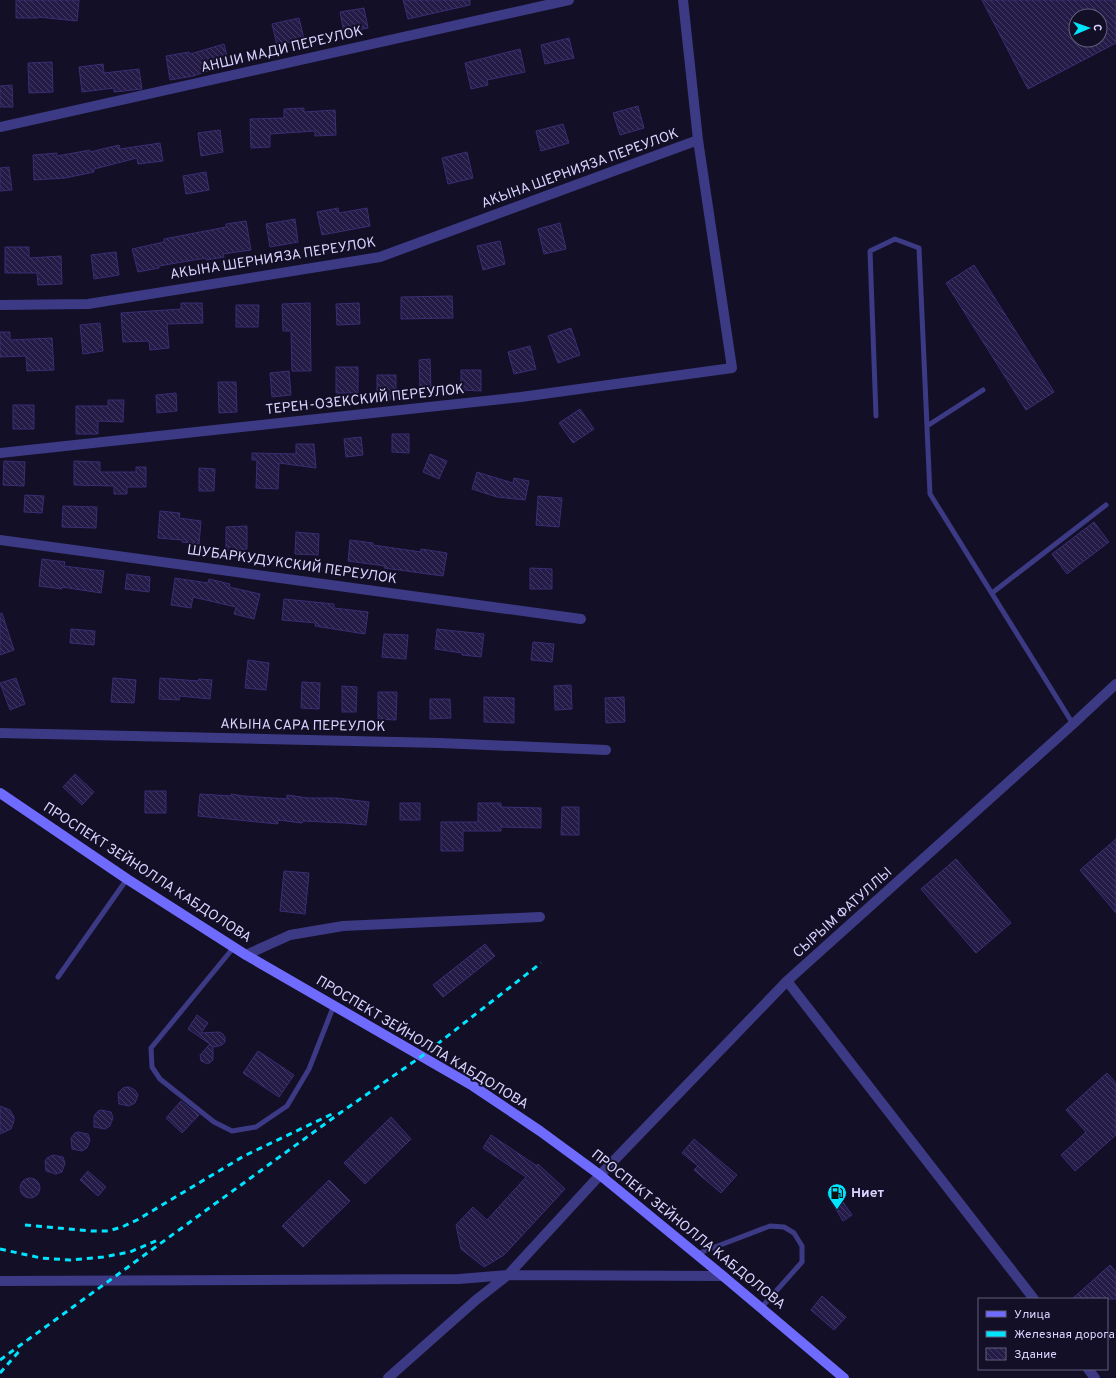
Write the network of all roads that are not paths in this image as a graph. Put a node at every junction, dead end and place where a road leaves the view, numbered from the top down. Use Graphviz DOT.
graph roads {
  1 [pos="569,0"];
  2 [pos="683,0"];
  3 [pos="0,127"];
  4 [pos="698,140"];
  5 [pos="0,305"];
  6 [pos="983,390"];
  7 [pos="876,416"];
  8 [pos="927,426"];
  9 [pos="0,453"];
  10 [pos="1106,505"];
  11 [pos="0,540"];
  12 [pos="992,593"];
  13 [pos="581,619"];
  14 [pos="1116,684"];
  15 [pos="1073,724"];
  16 [pos="0,733"];
  17 [pos="606,750"];
  18 [pos="0,793"];
  19 [pos="127,879"];
  20 [pos="540,917"];
  21 [pos="234,947"];
  22 [pos="246,955"];
  23 [pos="58,977"];
  24 [pos="787,981"];
  25 [pos="334,1005"];
  26 [pos="600,1175"];
  27 [pos="697,1254"];
  28 [pos="508,1276"];
  29 [pos="724,1276"];
  30 [pos="0,1281"];
  31 [pos="1033,1298"];
  32 [pos="761,1308"];
  33 [pos="1089,1370"];
  34 [pos="388,1378"];
  35 [pos="844,1378"];
  36 [pos="1095,1378"];
  1 -- 3 [label="street, АНШИ МАДИ ПЕРЕУЛОК"];
  2 -- 4 [label="street"];
  4 -- 5 [label="street, АКЫНА ШЕРНИЯЗА ПЕРЕУЛОК"];
  4 -- 9 [label="street, ТЕРЕН-ОЗЕКСКИЙ ПЕРЕУЛОК"];
  6 -- 8 [label="lane"];
  7 -- 8 [label="lane"];
  8 -- 12 [label="lane"];
  10 -- 12 [label="lane"];
  11 -- 13 [label="street, ШУБАРКУДУКСКИЙ ПЕРЕУЛОК"];
  12 -- 15 [label="lane"];
  14 -- 15 [label="street, СЫРЫМ ФАТУЛЛЫ"];
  15 -- 24 [label="street, СЫРЫМ ФАТУЛЛЫ"];
  16 -- 17 [label="street, АКЫНА САРА ПЕРЕУЛОК"];
  18 -- 19 [label="main road, ПРОСПЕКТ ЗЕЙНОЛЛА КАБДОЛОВА"];
  19 -- 21 [label="main road, ПРОСПЕКТ ЗЕЙНОЛЛА КАБДОЛОВА"];
  19 -- 23 [label="lane"];
  20 -- 22 [label="street"];
  21 -- 22 [label="main road, ПРОСПЕКТ ЗЕЙНОЛЛА КАБДОЛОВА"];
  21 -- 25 [label="lane"];
  22 -- 25 [label="main road, ПРОСПЕКТ ЗЕЙНОЛЛА КАБДОЛОВА"];
  24 -- 26 [label="street, СЫРЫМ ФАТУЛЛЫ"];
  24 -- 31 [label="street"];
  25 -- 26 [label="main road, ПРОСПЕКТ ЗЕЙНОЛЛА КАБДОЛОВА"];
  26 -- 27 [label="main road, ПРОСПЕКТ ЗЕЙНОЛЛА КАБДОЛОВА"];
  26 -- 28 [label="street, СЫРЫМ ФАТУЛЛЫ"];
  27 -- 29 [label="main road, ПРОСПЕКТ ЗЕЙНОЛЛА КАБДОЛОВА"];
  27 -- 32 [label="lane"];
  28 -- 29 [label="street"];
  28 -- 30 [label="street"];
  28 -- 34 [label="street, СЫРЫМ ФАТУЛЛЫ"];
  29 -- 32 [label="main road, ПРОСПЕКТ ЗЕЙНОЛЛА КАБДОЛОВА"];
  32 -- 35 [label="main road, ПРОСПЕКТ ЗЕЙНОЛЛА КАБДОЛОВА"];
  33 -- 36 [label="street"];
}
